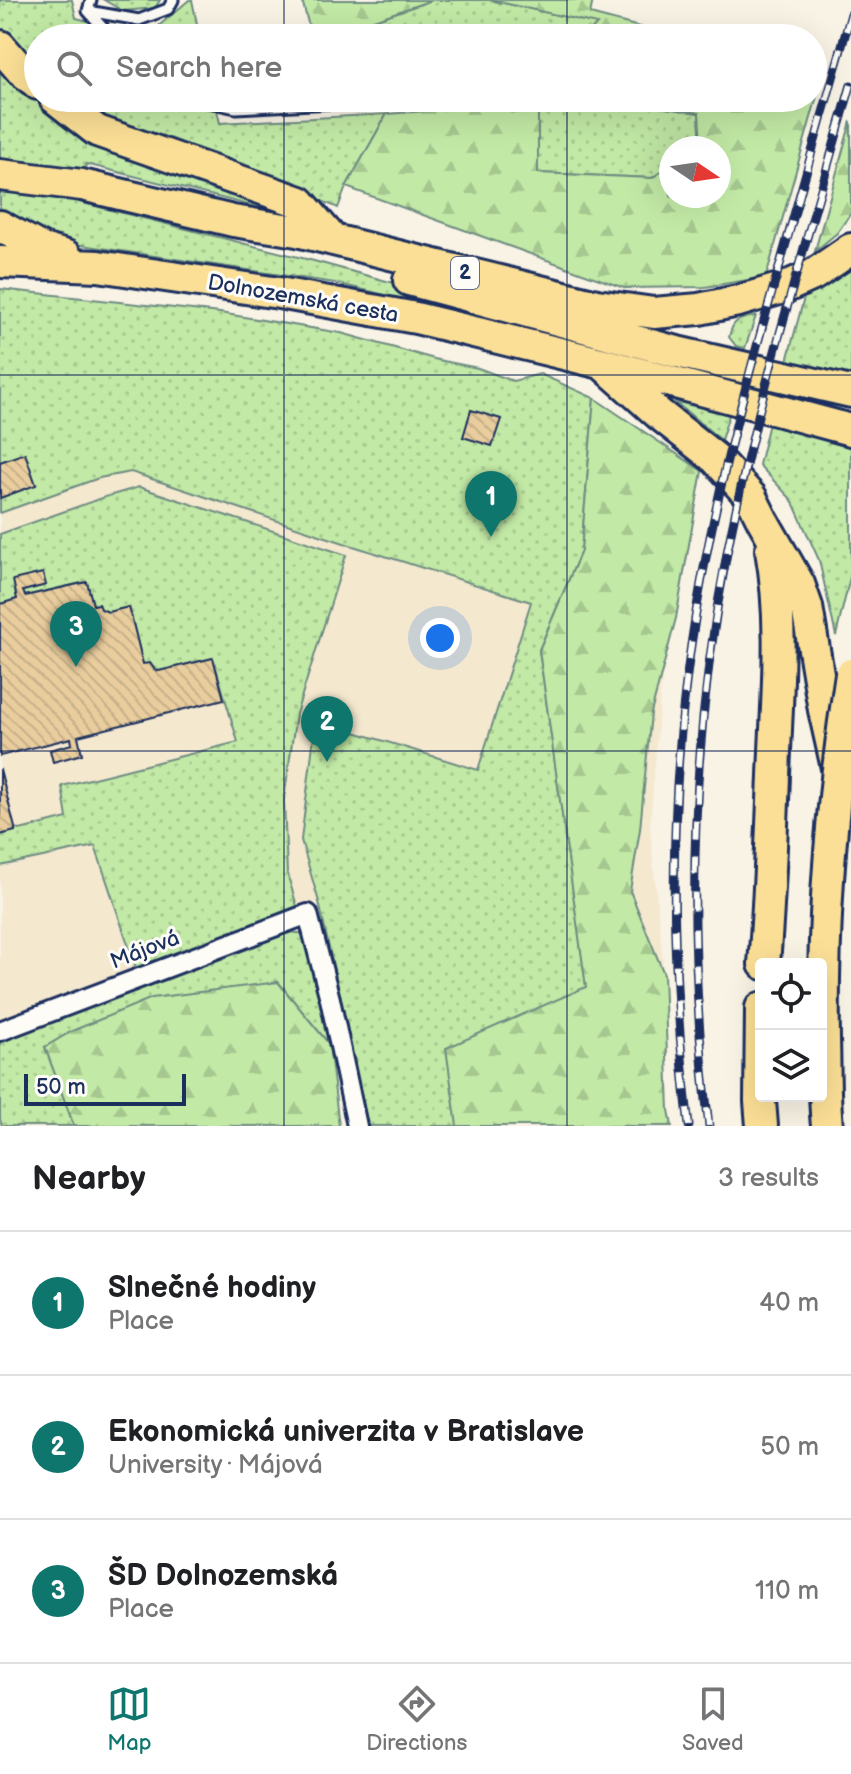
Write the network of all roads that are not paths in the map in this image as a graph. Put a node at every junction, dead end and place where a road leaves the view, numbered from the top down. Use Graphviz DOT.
graph roads {
  1 [pos="89,0"];
  2 [pos="173,0"];
  3 [pos="88,11"];
  4 [pos="100,24"];
  5 [pos="0,46"];
  6 [pos="24,72"];
  7 [pos="73,112"];
  8 [pos="0,175"];
  9 [pos="233,221"];
  10 [pos="0,226"];
  11 [pos="333,240"];
  12 [pos="848,247"];
  13 [pos="0,262"];
  14 [pos="98,266"];
  15 [pos="601,363"];
  16 [pos="851,392"];
  17 [pos="851,430"];
  18 [pos="763,521"];
  19 [pos="851,674"];
  20 [pos="851,806"];
  21 [pos="764,958"];
  22 [pos="761,1030"];
  23 [pos="0,1031"];
  24 [pos="357,1126"];
  25 [pos="762,1126"];
  26 [pos="827,1126"];
  1 -- 3 [label="lane"];
  2 -- 3 [label="lane"];
  3 -- 4 [label="lane"];
  5 -- 6 [label="main road"];
  7 -- 11 [label="main road"];
  8 -- 9 [label="main road, 2"];
  9 -- 11 [label="main road, 2"];
  9 -- 16 [label="main road"];
  10 -- 14 [label="main road"];
  11 -- 12 [label="main road, 2"];
  13 -- 14 [label="main road, Dolnozemská cesta"];
  14 -- 15 [label="main road, Dolnozemská cesta"];
  15 -- 17 [label="main road, Dolnozemská cesta"];
  15 -- 18 [label="main road"];
  18 -- 20 [label="main road"];
  18 -- 21 [label="main road"];
  19 -- 26 [label="main road, bridge"];
  22 -- 25 [label="main road"];
  23 -- 24 [label="street, Májová"];
}
